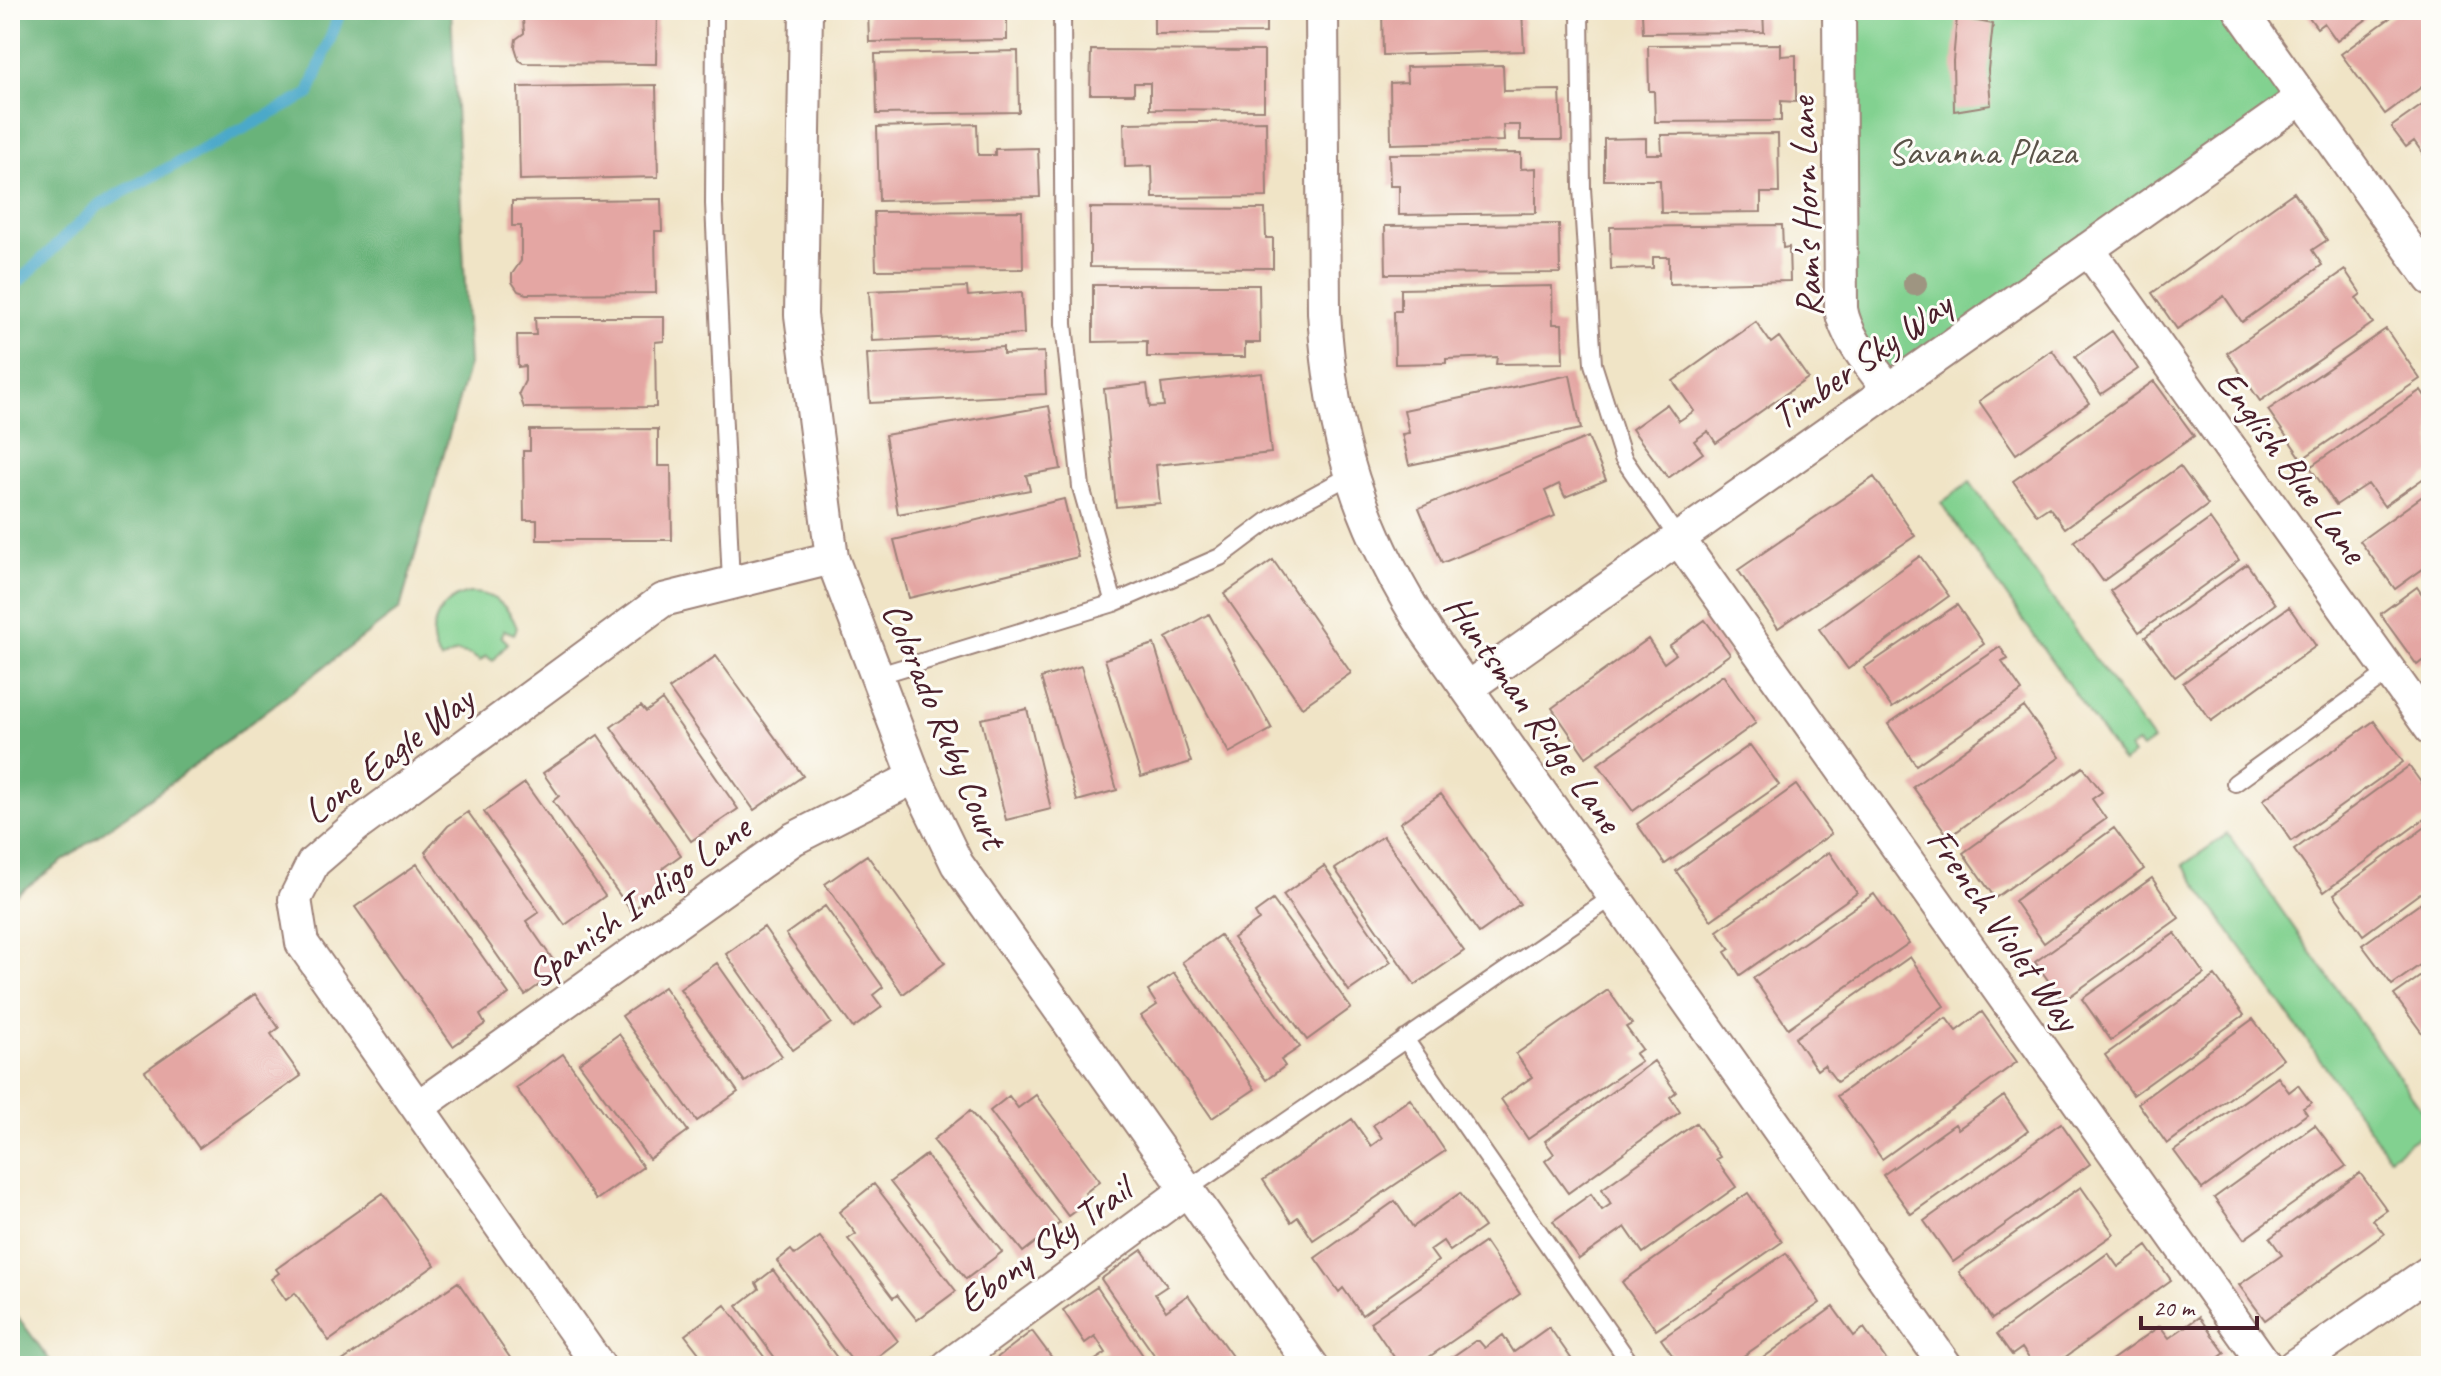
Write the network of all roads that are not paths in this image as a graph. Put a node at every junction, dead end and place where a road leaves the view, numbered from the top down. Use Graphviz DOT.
graph roads {
  1 [pos="715,10"];
  2 [pos="806,10"];
  3 [pos="1062,10"];
  4 [pos="1322,10"];
  5 [pos="1580,10"];
  6 [pos="1839,10"];
  7 [pos="2240,10"];
  8 [pos="2302,98"];
  9 [pos="2088,249"];
  10 [pos="2431,279"];
  11 [pos="1888,389"];
  12 [pos="1351,475"];
  13 [pos="1678,538"];
  14 [pos="832,558"];
  15 [pos="731,583"];
  16 [pos="1114,603"];
  17 [pos="2390,671"];
  18 [pos="876,676"];
  19 [pos="1467,688"];
  20 [pos="2431,729"];
  21 [pos="915,777"];
  22 [pos="2235,783"];
  23 [pos="1614,896"];
  24 [pos="1405,1039"];
  25 [pos="418,1107"];
  26 [pos="1188,1189"];
  27 [pos="2431,1271"];
  28 [pos="599,1366"];
  29 [pos="948,1366"];
  30 [pos="1312,1366"];
  31 [pos="1632,1366"];
  32 [pos="1946,1366"];
  33 [pos="2266,1366"];
  34 [pos="2294,1366"];
  1 -- 15 [label="lane"];
  2 -- 14 [label="street, Colorado Ruby Court"];
  3 -- 16 [label="lane"];
  4 -- 12 [label="street, Huntsman Ridge Lane"];
  5 -- 13 [label="lane"];
  6 -- 11 [label="street, Ram's Horn Lane"];
  7 -- 8 [label="street"];
  8 -- 9 [label="street, Timber Sky Way"];
  8 -- 10 [label="street"];
  9 -- 11 [label="street, Timber Sky Way"];
  9 -- 17 [label="street, English Blue Lane"];
  11 -- 13 [label="street, Timber Sky Way"];
  12 -- 16 [label="lane"];
  12 -- 19 [label="street, Huntsman Ridge Lane"];
  13 -- 19 [label="street, Timber Sky Way"];
  13 -- 33 [label="street, French Violet Way"];
  14 -- 15 [label="street, Lone Eagle Way"];
  14 -- 18 [label="street, Colorado Ruby Court"];
  15 -- 25 [label="street, Lone Eagle Way"];
  16 -- 18 [label="lane"];
  17 -- 20 [label="street, English Blue Lane"];
  17 -- 22 [label="lane"];
  18 -- 21 [label="street, Colorado Ruby Court"];
  19 -- 23 [label="street, Huntsman Ridge Lane"];
  21 -- 25 [label="street, Spanish Indigo Lane"];
  21 -- 26 [label="street, Colorado Ruby Court"];
  23 -- 24 [label="lane"];
  23 -- 32 [label="street, Huntsman Ridge Lane"];
  24 -- 26 [label="lane"];
  24 -- 31 [label="lane"];
  25 -- 28 [label="street, Lone Eagle Way"];
  26 -- 29 [label="street, Ebony Sky Trail"];
  26 -- 30 [label="street, Colorado Ruby Court"];
  27 -- 34 [label="street"];
}
